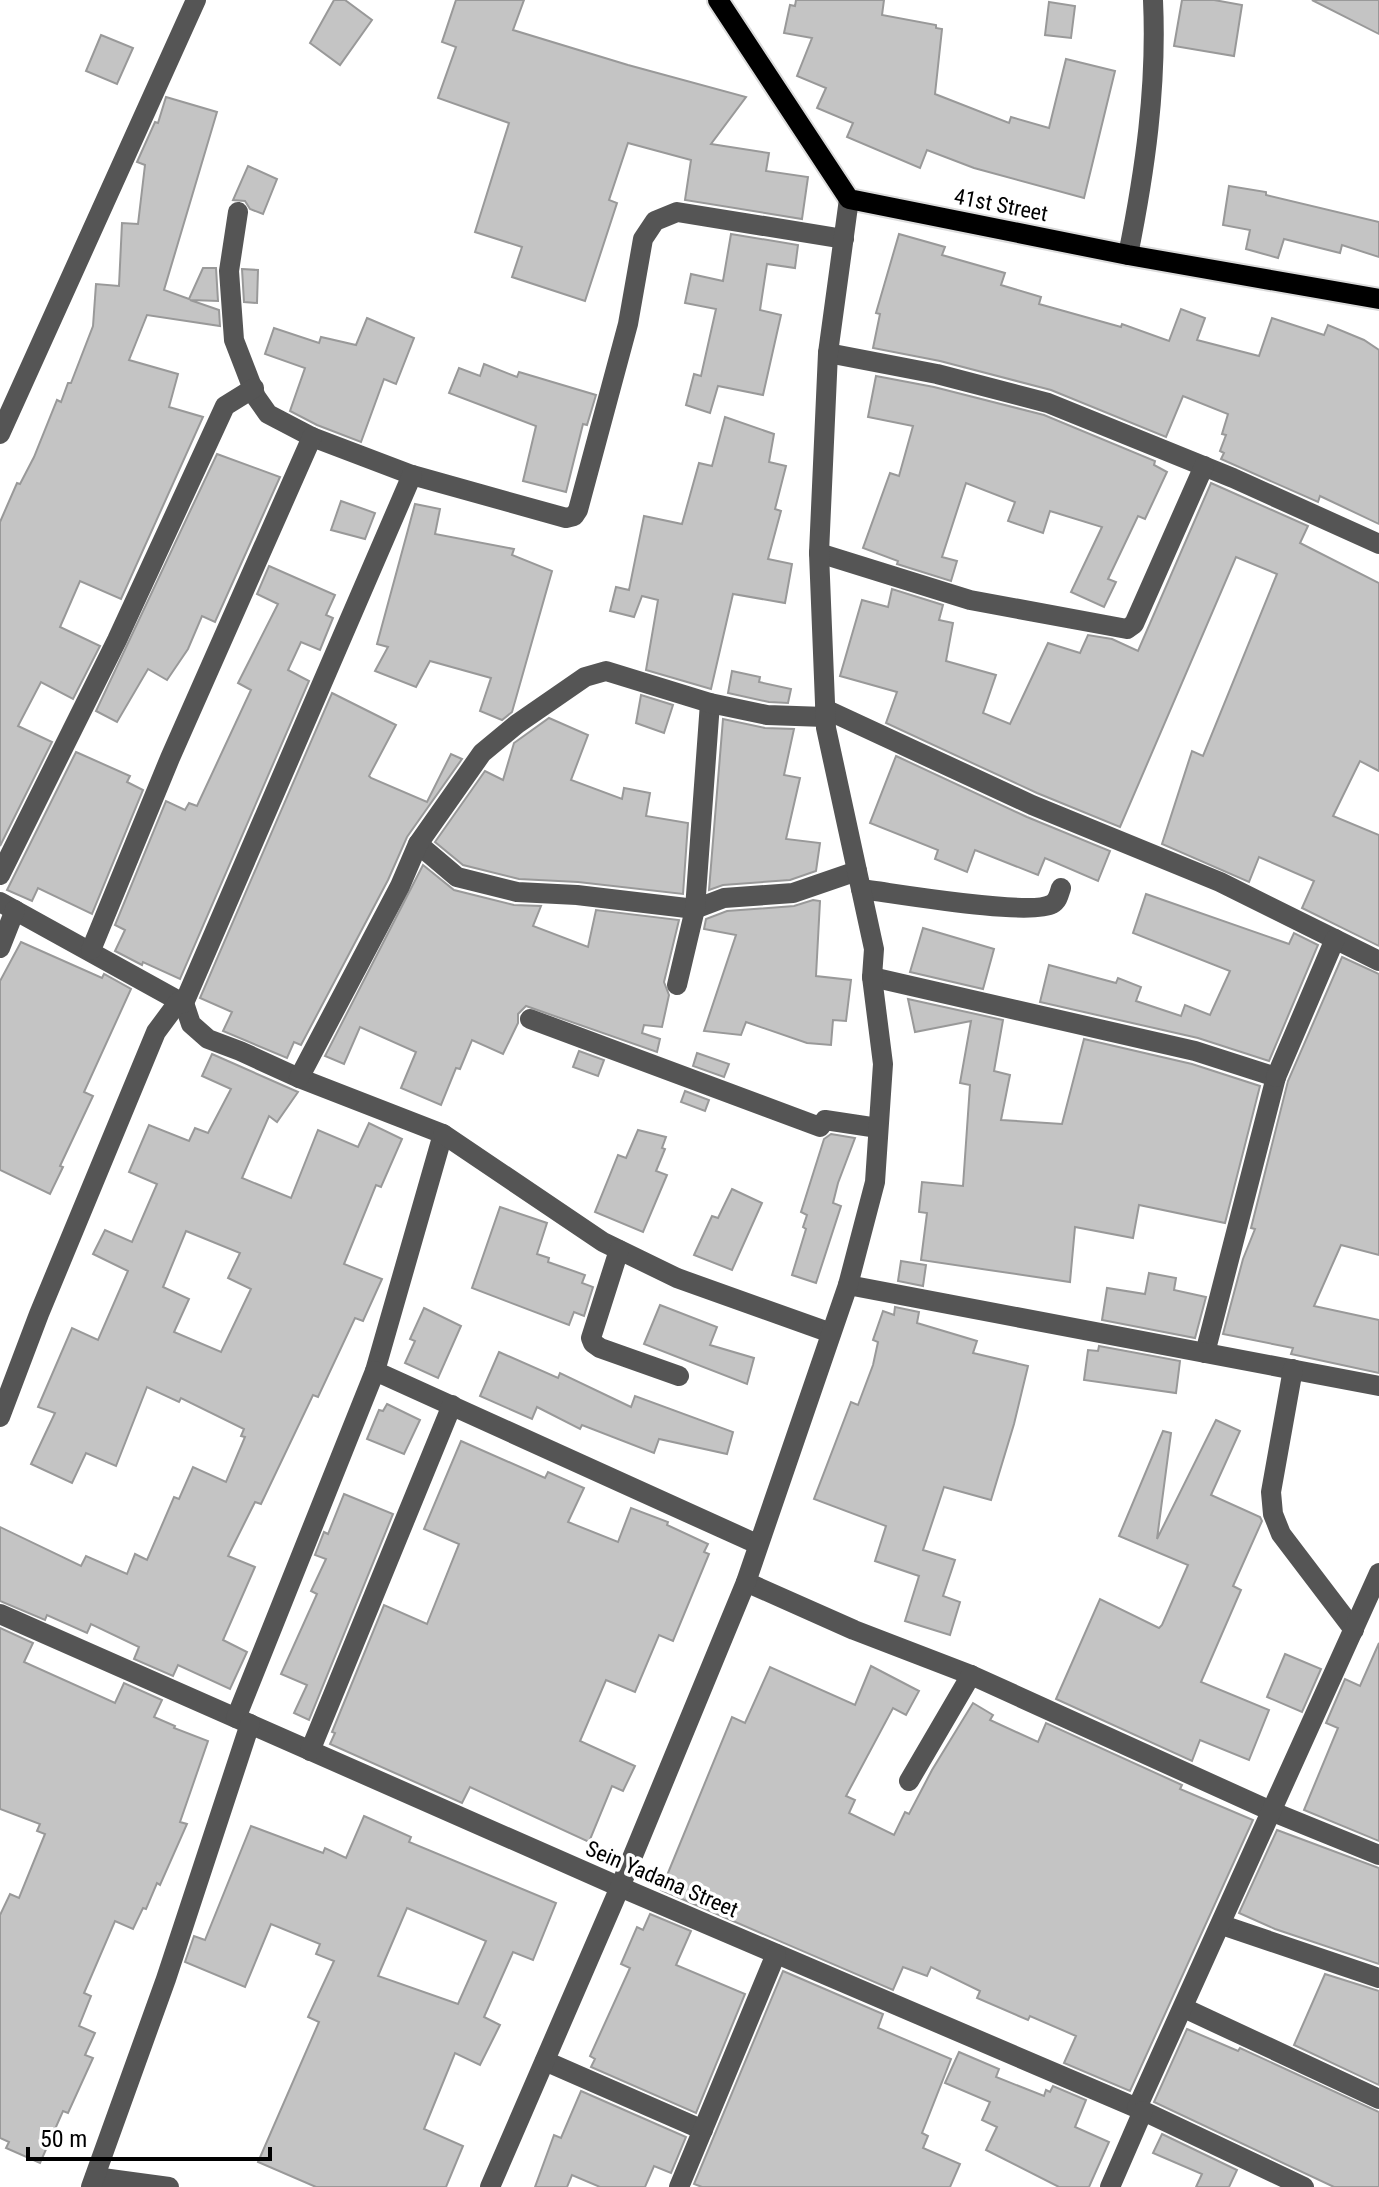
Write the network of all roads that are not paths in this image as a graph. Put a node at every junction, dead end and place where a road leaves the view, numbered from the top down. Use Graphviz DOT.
graph roads {
  1 [pos="196,0"];
  2 [pos="1153,0"];
  3 [pos="725,3"];
  4 [pos="849,199"];
  5 [pos="238,212"];
  6 [pos="844,239"];
  7 [pos="1128,255"];
  8 [pos="1379,299"];
  9 [pos="828,353"];
  10 [pos="254,388"];
  11 [pos="0,434"];
  12 [pos="312,437"];
  13 [pos="1204,466"];
  14 [pos="412,475"];
  15 [pos="1379,544"];
  16 [pos="819,553"];
  17 [pos="710,703"];
  18 [pos="825,713"];
  19 [pos="418,844"];
  20 [pos="0,875"];
  21 [pos="859,880"];
  22 [pos="1061,888"];
  23 [pos="8,906"];
  24 [pos="695,909"];
  25 [pos="1335,939"];
  26 [pos="0,948"];
  27 [pos="91,950"];
  28 [pos="1379,961"];
  29 [pos="872,977"];
  30 [pos="677,985"];
  31 [pos="181,1002"];
  32 [pos="530,1019"];
  33 [pos="1276,1077"];
  34 [pos="299,1078"];
  35 [pos="878,1128"];
  36 [pos="443,1134"];
  37 [pos="619,1250"];
  38 [pos="848,1285"];
  39 [pos="831,1333"];
  40 [pos="1205,1353"];
  41 [pos="1293,1369"];
  42 [pos="375,1371"];
  43 [pos="679,1376"];
  44 [pos="1379,1386"];
  45 [pos="452,1405"];
  46 [pos="0,1417"];
  47 [pos="757,1544"];
  48 [pos="1379,1573"];
  49 [pos="746,1582"];
  50 [pos="0,1614"];
  51 [pos="1354,1630"];
  52 [pos="971,1675"];
  53 [pos="243,1721"];
  54 [pos="310,1751"];
  55 [pos="909,1781"];
  56 [pos="1273,1812"];
  57 [pos="1379,1855"];
  58 [pos="620,1887"];
  59 [pos="1222,1925"];
  60 [pos="776,1954"];
  61 [pos="1379,1978"];
  62 [pos="1184,2008"];
  63 [pos="545,2061"];
  64 [pos="1379,2099"];
  65 [pos="1140,2110"];
  66 [pos="703,2130"];
  67 [pos="93,2182"];
  68 [pos="169,2187"];
  69 [pos="490,2187"];
  70 [pos="679,2187"];
  71 [pos="1110,2187"];
  72 [pos="1304,2187"];
  1 -- 11 [label="street"];
  2 -- 7 [label="street"];
  3 -- 4 [label="main road"];
  4 -- 6 [label="street"];
  4 -- 7 [label="main road, 41st Street"];
  5 -- 10 [label="street"];
  6 -- 9 [label="street"];
  6 -- 14 [label="street"];
  7 -- 8 [label="main road, 41st Street"];
  9 -- 13 [label="street"];
  9 -- 16 [label="street"];
  10 -- 12 [label="street"];
  10 -- 20 [label="street"];
  12 -- 14 [label="street"];
  12 -- 27 [label="street"];
  13 -- 15 [label="street"];
  13 -- 16 [label="street"];
  14 -- 31 [label="street"];
  16 -- 18 [label="street"];
  17 -- 18 [label="street"];
  17 -- 19 [label="street"];
  17 -- 24 [label="street"];
  18 -- 21 [label="street"];
  18 -- 25 [label="street"];
  19 -- 24 [label="street"];
  19 -- 34 [label="street"];
  21 -- 22 [label="street"];
  21 -- 24 [label="street"];
  21 -- 29 [label="street"];
  23 -- 26 [label="street"];
  23 -- 27 [label="street"];
  24 -- 30 [label="street"];
  25 -- 28 [label="street"];
  25 -- 33 [label="street"];
  27 -- 31 [label="street"];
  29 -- 33 [label="street"];
  29 -- 35 [label="street"];
  31 -- 34 [label="street"];
  31 -- 46 [label="street"];
  32 -- 35 [label="street"];
  33 -- 40 [label="street"];
  34 -- 36 [label="street"];
  35 -- 38 [label="street"];
  36 -- 37 [label="street"];
  36 -- 42 [label="street"];
  37 -- 39 [label="street"];
  37 -- 43 [label="street"];
  38 -- 39 [label="street"];
  38 -- 40 [label="street"];
  39 -- 47 [label="street"];
  40 -- 41 [label="street"];
  41 -- 44 [label="street"];
  41 -- 51 [label="street"];
  42 -- 45 [label="street"];
  42 -- 53 [label="street"];
  45 -- 47 [label="street"];
  45 -- 54 [label="street"];
  47 -- 49 [label="street"];
  48 -- 51 [label="street"];
  49 -- 52 [label="street"];
  49 -- 58 [label="street"];
  50 -- 53 [label="street, Sein Yadana Street"];
  51 -- 56 [label="street"];
  52 -- 55 [label="street"];
  52 -- 56 [label="street"];
  53 -- 54 [label="street, Sein Yadana Street"];
  53 -- 67 [label="street"];
  54 -- 58 [label="street, Sein Yadana Street"];
  56 -- 57 [label="street"];
  56 -- 59 [label="street"];
  58 -- 60 [label="street, Sein Yadana Street"];
  58 -- 63 [label="street"];
  59 -- 61 [label="street"];
  59 -- 62 [label="street"];
  60 -- 65 [label="street, Sein Yadana Street"];
  60 -- 66 [label="street"];
  62 -- 64 [label="street"];
  62 -- 65 [label="street"];
  63 -- 66 [label="street"];
  63 -- 69 [label="street"];
  65 -- 71 [label="street"];
  65 -- 72 [label="street, Sein Yadana Street"];
  66 -- 70 [label="street"];
  67 -- 68 [label="street"];
}
